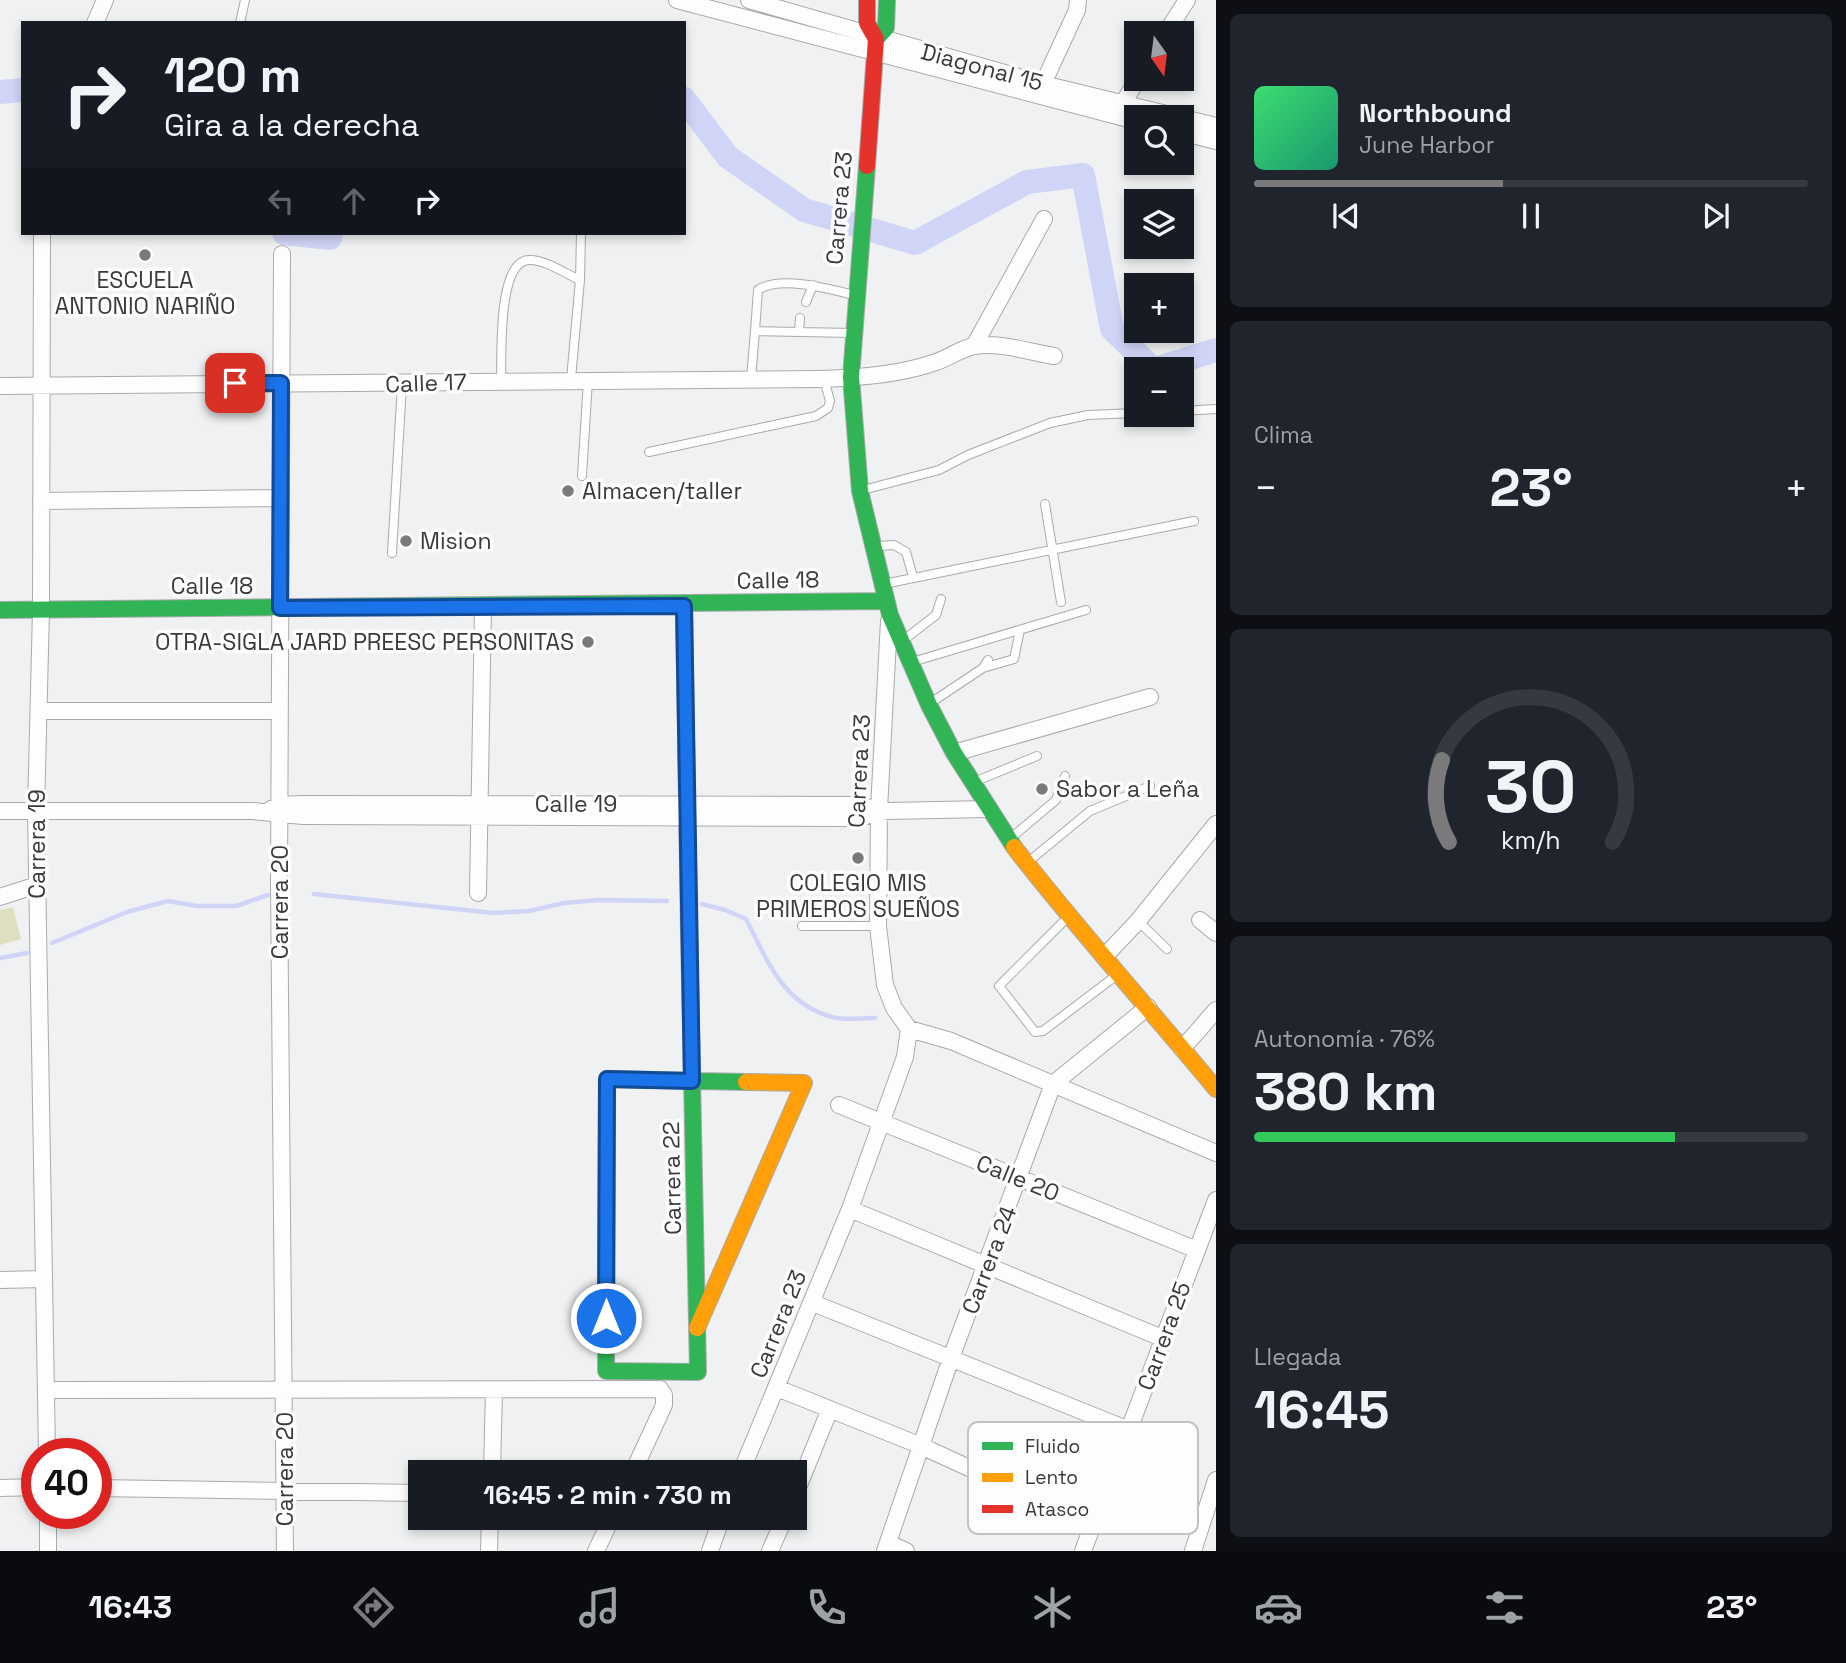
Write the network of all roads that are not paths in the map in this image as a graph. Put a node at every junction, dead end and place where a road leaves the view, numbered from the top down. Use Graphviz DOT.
graph roads {
  1 [pos="105,0"];
  2 [pos="245,0"];
  3 [pos="677,0"];
  4 [pos="750,0"];
  5 [pos="867,0"];
  6 [pos="887,0"];
  7 [pos="1078,0"];
  8 [pos="1187,0"];
  9 [pos="766,5"];
  10 [pos="95,21"];
  11 [pos="240,21"];
  12 [pos="1174,21"];
  13 [pos="760,23"];
  14 [pos="875,46"];
  15 [pos="1043,84"];
  16 [pos="1130,91"];
  17 [pos="1122,103"];
  18 [pos="1124,118"];
  19 [pos="1216,126"];
  20 [pos="1194,135"];
  21 [pos="1216,141"];
  22 [pos="1044,219"];
  23 [pos="42,235"];
  24 [pos="581,235"];
  25 [pos="282,254"];
  26 [pos="580,280"];
  27 [pos="813,285"];
  28 [pos="855,293"];
  29 [pos="806,302"];
  30 [pos="800,317"];
  31 [pos="755,331"];
  32 [pos="799,332"];
  33 [pos="852,333"];
  34 [pos="974,345"];
  35 [pos="1054,356"];
  36 [pos="851,377"];
  37 [pos="751,379"];
  38 [pos="824,379"];
  39 [pos="579,380"];
  40 [pos="501,381"];
  41 [pos="281,383"];
  42 [pos="41,385"];
  43 [pos="402,385"];
  44 [pos="0,386"];
  45 [pos="1216,409"];
  46 [pos="1194,410"];
  47 [pos="1124,414"];
  48 [pos="649,452"];
  49 [pos="582,476"];
  50 [pos="860,491"];
  51 [pos="281,498"];
  52 [pos="41,501"];
  53 [pos="1045,504"];
  54 [pos="1194,521"];
  55 [pos="871,547"];
  56 [pos="1052,551"];
  57 [pos="391,553"];
  58 [pos="913,577"];
  59 [pos="941,598"];
  60 [pos="886,600"];
  61 [pos="1061,602"];
  62 [pos="684,606"];
  63 [pos="483,607"];
  64 [pos="280,608"];
  65 [pos="0,610"];
  66 [pos="41,610"];
  67 [pos="1086,610"];
  68 [pos="1020,630"];
  69 [pos="900,642"];
  70 [pos="909,662"];
  71 [pos="1150,697"];
  72 [pos="929,705"];
  73 [pos="280,710"];
  74 [pos="40,711"];
  75 [pos="954,753"];
  76 [pos="1037,756"];
  77 [pos="1065,776"];
  78 [pos="972,783"];
  79 [pos="1150,786"];
  80 [pos="988,809"];
  81 [pos="275,810"];
  82 [pos="481,810"];
  83 [pos="0,811"];
  84 [pos="36,811"];
  85 [pos="687,811"];
  86 [pos="882,812"];
  87 [pos="1216,824"];
  88 [pos="1008,840"];
  89 [pos="1026,864"];
  90 [pos="37,885"];
  91 [pos="478,893"];
  92 [pos="0,897"];
  93 [pos="1068,917"];
  94 [pos="1200,920"];
  95 [pos="1138,921"];
  96 [pos="802,926"];
  97 [pos="878,926"];
  98 [pos="1216,933"];
  99 [pos="1167,949"];
  100 [pos="1104,957"];
  101 [pos="1120,973"];
  102 [pos="1148,1007"];
  103 [pos="1216,1010"];
  104 [pos="909,1029"];
  105 [pos="1182,1049"];
  106 [pos="692,1081"];
  107 [pos="1052,1084"];
  108 [pos="1216,1089"];
  109 [pos="839,1105"];
  110 [pos="881,1123"];
  111 [pos="1216,1153"];
  112 [pos="1020,1178"];
  113 [pos="1216,1200"];
  114 [pos="850,1209"];
  115 [pos="1196,1250"];
  116 [pos="986,1267"];
  117 [pos="44,1279"];
  118 [pos="0,1280"];
  119 [pos="813,1303"];
  120 [pos="697,1328"];
  121 [pos="1162,1338"];
  122 [pos="951,1357"];
  123 [pos="777,1388"];
  124 [pos="46,1390"];
  125 [pos="494,1390"];
  126 [pos="284,1391"];
  127 [pos="830,1409"];
  128 [pos="1109,1422"];
  129 [pos="1132,1422"];
  130 [pos="47,1438"];
  131 [pos="919,1446"];
  132 [pos="492,1460"];
  133 [pos="639,1460"];
  134 [pos="750,1460"];
  135 [pos="807,1463"];
  136 [pos="968,1468"];
  137 [pos="1216,1480"];
  138 [pos="21,1487"];
  139 [pos="0,1488"];
  140 [pos="112,1488"];
  141 [pos="285,1491"];
  142 [pos="408,1493"];
  143 [pos="48,1529"];
  144 [pos="490,1530"];
  145 [pos="606,1530"];
  146 [pos="717,1530"];
  147 [pos="779,1530"];
  148 [pos="1090,1534"];
  149 [pos="887,1547"];
  150 [pos="48,1551"];
  151 [pos="285,1551"];
  152 [pos="489,1551"];
  153 [pos="596,1551"];
  154 [pos="709,1551"];
  155 [pos="770,1551"];
  156 [pos="906,1551"];
  157 [pos="1083,1551"];
  158 [pos="1193,1551"];
  1 -- 10 [label="street"];
  2 -- 11 [label="lane"];
  3 -- 13 [label="street, Diagonal 15"];
  4 -- 9 [label="street, Diagonal 15"];
  5 -- 14 [label="street, Carrera 23"];
  6 -- 14 [label="street, Carrera 23"];
  7 -- 15 [label="street"];
  8 -- 12 [label="street"];
  9 -- 13 [label="street"];
  9 -- 14 [label="street, Diagonal 15"];
  13 -- 14 [label="street, Diagonal 15"];
  14 -- 15 [label="street, Diagonal 15"];
  14 -- 18 [label="street, Diagonal 15"];
  14 -- 28 [label="street, Carrera 23"];
  15 -- 17 [label="street, Diagonal 15"];
  16 -- 17 [label="street"];
  17 -- 19 [label="street, Diagonal 15"];
  20 -- 21 [label="street"];
  22 -- 34 [label="street"];
  23 -- 42 [label="street, Carrera 19"];
  24 -- 26 [label="lane"];
  25 -- 41 [label="street, Carrera 20"];
  26 -- 39 [label="lane"];
  26 -- 40 [label="lane"];
  27 -- 28 [label="lane"];
  27 -- 29 [label="lane"];
  27 -- 31 [label="lane"];
  28 -- 33 [label="street, Carrera 23"];
  30 -- 32 [label="lane"];
  31 -- 32 [label="lane"];
  31 -- 37 [label="lane"];
  32 -- 33 [label="lane"];
  33 -- 36 [label="street, Carrera 23"];
  34 -- 35 [label="street"];
  34 -- 36 [label="street, Calle 17"];
  36 -- 38 [label="street, Calle 17"];
  36 -- 50 [label="street, Carrera 23"];
  37 -- 38 [label="street, Calle 17"];
  37 -- 39 [label="street, Calle 17"];
  38 -- 48 [label="lane"];
  39 -- 40 [label="street, Calle 17"];
  39 -- 49 [label="lane"];
  40 -- 43 [label="street, Calle 17"];
  41 -- 42 [label="street, Calle 17"];
  41 -- 43 [label="street, Calle 17"];
  41 -- 51 [label="street, Carrera 20"];
  42 -- 44 [label="street, Calle 17"];
  42 -- 52 [label="street, Carrera 19"];
  43 -- 57 [label="lane"];
  45 -- 46 [label="lane"];
  47 -- 50 [label="lane"];
  50 -- 55 [label="street, Carrera 23"];
  51 -- 52 [label="street"];
  51 -- 64 [label="street, Carrera 20"];
  52 -- 66 [label="street, Carrera 19"];
  53 -- 56 [label="lane"];
  54 -- 56 [label="lane"];
  55 -- 58 [label="lane"];
  55 -- 60 [label="street, Carrera 23"];
  56 -- 58 [label="lane"];
  56 -- 61 [label="lane"];
  58 -- 60 [label="lane"];
  59 -- 69 [label="lane"];
  60 -- 62 [label="street, Calle 18"];
  60 -- 69 [label="street"];
  60 -- 86 [label="street, Carrera 23"];
  62 -- 63 [label="street, Calle 18"];
  62 -- 85 [label="street, Carrera 22"];
  63 -- 64 [label="street, Calle 18"];
  63 -- 82 [label="street"];
  64 -- 66 [label="street, Calle 18"];
  64 -- 73 [label="street, Carrera 20"];
  65 -- 66 [label="street, Calle 18"];
  66 -- 74 [label="street, Carrera 19"];
  67 -- 68 [label="lane"];
  68 -- 70 [label="lane"];
  68 -- 72 [label="lane"];
  69 -- 70 [label="street"];
  70 -- 72 [label="street"];
  71 -- 75 [label="street"];
  72 -- 75 [label="street"];
  73 -- 74 [label="street"];
  73 -- 81 [label="street, Carrera 20"];
  74 -- 84 [label="street, Carrera 19"];
  75 -- 78 [label="street"];
  76 -- 78 [label="lane"];
  77 -- 88 [label="lane"];
  78 -- 80 [label="street"];
  79 -- 89 [label="lane"];
  80 -- 86 [label="street, Calle 19"];
  80 -- 88 [label="street"];
  81 -- 82 [label="street, Calle 19"];
  81 -- 84 [label="street, Calle 19"];
  81 -- 126 [label="street, Carrera 20"];
  82 -- 85 [label="street, Calle 19"];
  82 -- 91 [label="street"];
  83 -- 84 [label="street, Calle 19"];
  84 -- 90 [label="street, Carrera 19"];
  85 -- 86 [label="street, Calle 19"];
  85 -- 106 [label="street, Carrera 22"];
  86 -- 97 [label="street, Carrera 23"];
  87 -- 95 [label="street"];
  88 -- 89 [label="street"];
  89 -- 93 [label="street"];
  90 -- 92 [label="street"];
  90 -- 117 [label="street, Carrera 19"];
  93 -- 100 [label="street"];
  93 -- 101 [label="lane"];
  94 -- 98 [label="street"];
  95 -- 99 [label="lane"];
  95 -- 100 [label="street"];
  96 -- 97 [label="lane"];
  97 -- 104 [label="street, Carrera 23"];
  100 -- 101 [label="street"];
  101 -- 102 [label="street"];
  102 -- 105 [label="street"];
  102 -- 107 [label="street"];
  103 -- 105 [label="street"];
  104 -- 107 [label="street"];
  104 -- 110 [label="street, Carrera 23"];
  105 -- 108 [label="street"];
  106 -- 120 [label="street, Carrera 22"];
  106 -- 120 [label="street"];
  106 -- 120 [label="street, Carrera 22"];
  107 -- 111 [label="street"];
  107 -- 112 [label="street, Carrera 24"];
  109 -- 110 [label="street, Calle 20"];
  110 -- 112 [label="street, Calle 20"];
  110 -- 114 [label="street, Carrera 23"];
  112 -- 115 [label="street, Calle 20"];
  112 -- 116 [label="street, Carrera 24"];
  113 -- 115 [label="street, Carrera 25"];
  114 -- 116 [label="street"];
  114 -- 119 [label="street, Carrera 23"];
  115 -- 121 [label="street, Carrera 25"];
  116 -- 121 [label="street"];
  116 -- 122 [label="street, Carrera 24"];
  117 -- 118 [label="street"];
  117 -- 124 [label="street, Carrera 19"];
  119 -- 122 [label="street"];
  119 -- 123 [label="street, Carrera 23"];
  121 -- 129 [label="street, Carrera 25"];
  122 -- 128 [label="street"];
  122 -- 131 [label="street, Carrera 24"];
  123 -- 127 [label="street"];
  123 -- 134 [label="street, Carrera 23"];
  124 -- 126 [label="street"];
  124 -- 130 [label="street, Carrera 19"];
  125 -- 126 [label="street"];
  125 -- 132 [label="street"];
  125 -- 133 [label="street"];
  126 -- 141 [label="street, Carrera 20"];
  127 -- 131 [label="street"];
  127 -- 135 [label="street"];
  131 -- 136 [label="street"];
  131 -- 149 [label="street, Carrera 24"];
  137 -- 158 [label="street"];
  138 -- 139 [label="street"];
  140 -- 141 [label="street"];
  141 -- 142 [label="street"];
  141 -- 151 [label="street, Carrera 20"];
  143 -- 150 [label="street"];
  144 -- 152 [label="street"];
  145 -- 153 [label="street"];
  146 -- 154 [label="street"];
  147 -- 155 [label="street"];
  148 -- 157 [label="street, Carrera 25"];
  149 -- 156 [label="street"];
}
